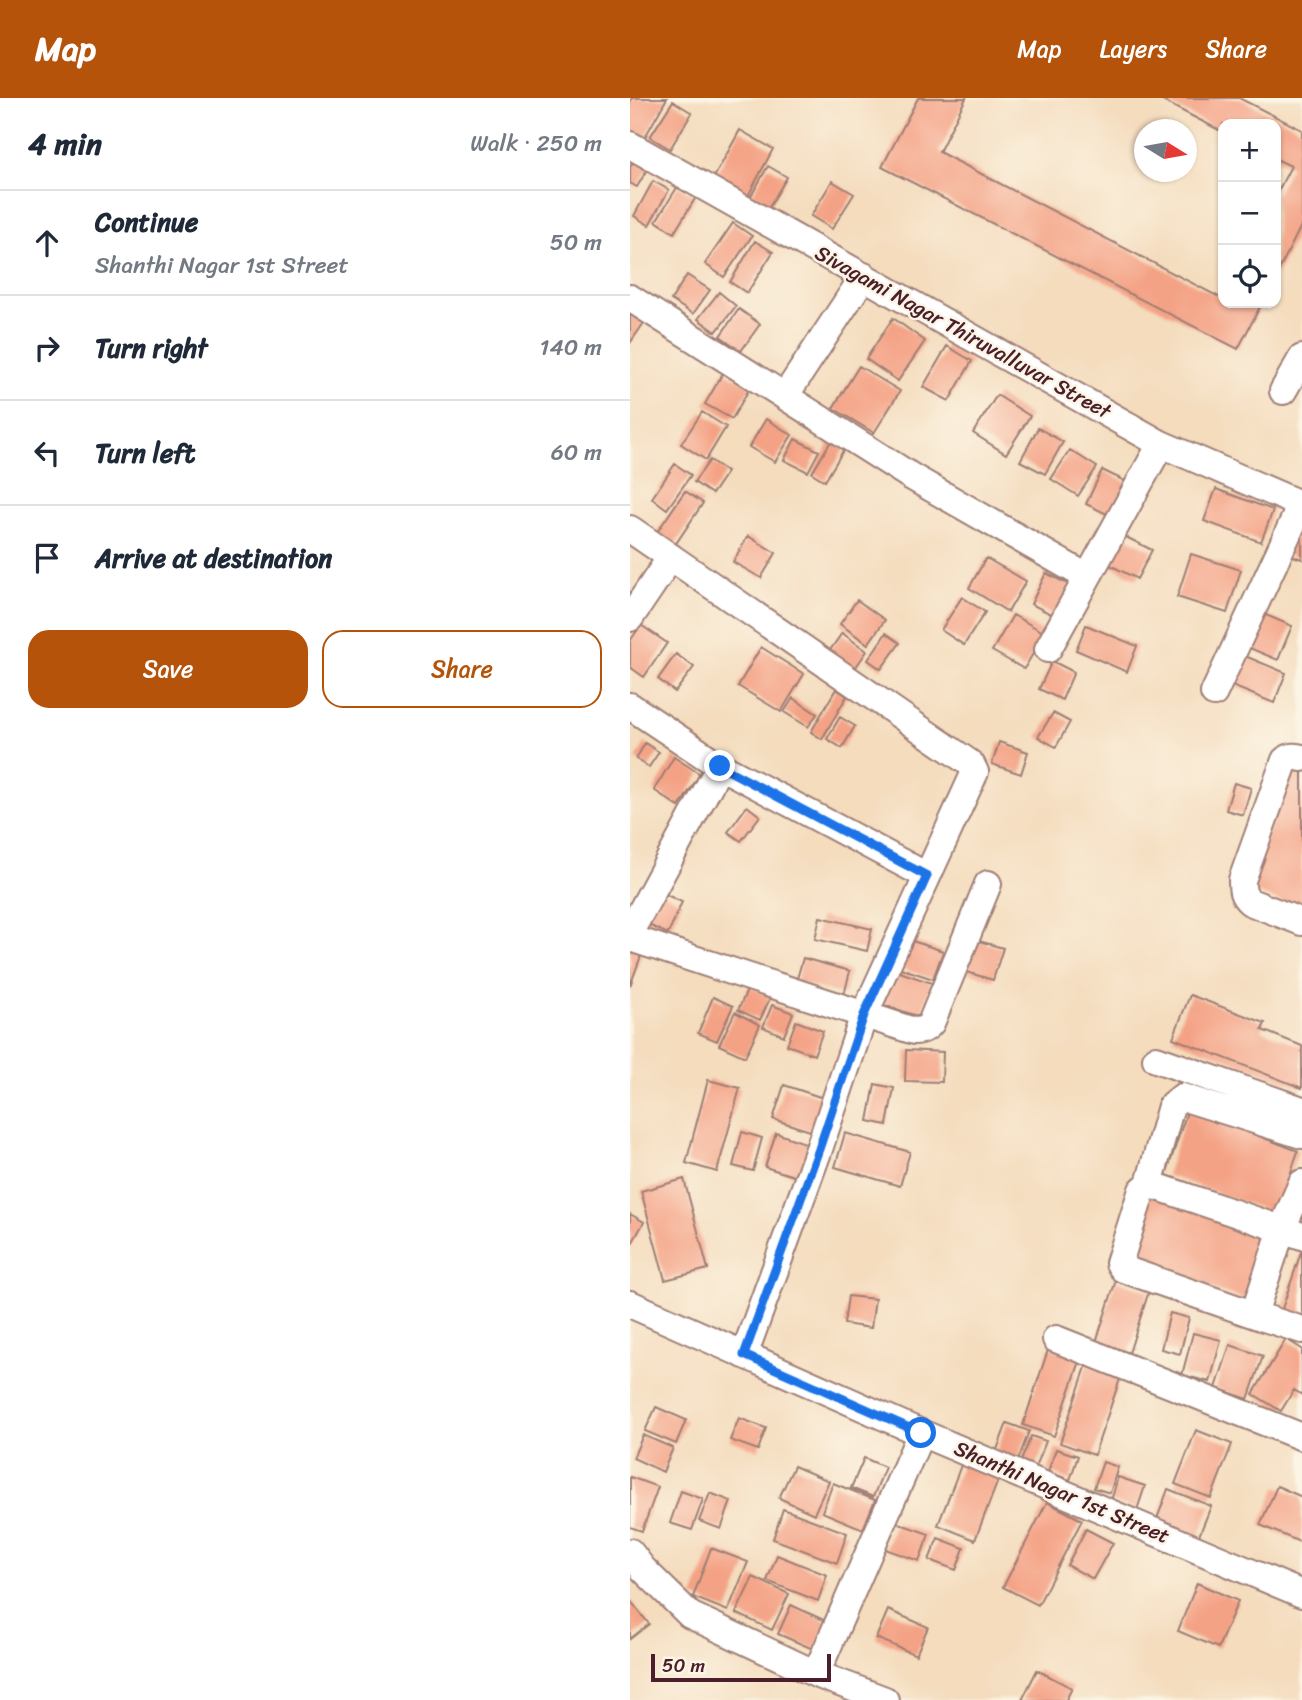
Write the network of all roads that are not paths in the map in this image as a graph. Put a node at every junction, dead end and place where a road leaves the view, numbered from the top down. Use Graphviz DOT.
graph roads {
  1 [pos="630,145"];
  2 [pos="864,276"];
  3 [pos="630,298"];
  4 [pos="1302,358"];
  5 [pos="1283,391"];
  6 [pos="785,396"];
  7 [pos="1161,444"];
  8 [pos="1302,505"];
  9 [pos="630,529"];
  10 [pos="671,557"];
  11 [pos="1087,578"];
  12 [pos="630,618"];
  13 [pos="1048,649"];
  14 [pos="1214,693"];
  15 [pos="630,706"];
  16 [pos="1302,758"];
  17 [pos="720,766"];
  18 [pos="927,876"];
  19 [pos="988,884"];
  20 [pos="1302,922"];
  21 [pos="630,935"];
  22 [pos="864,1015"];
  23 [pos="1156,1059"];
  24 [pos="1302,1110"];
  25 [pos="1302,1135"];
  26 [pos="1302,1183"];
  27 [pos="1149,1184"];
  28 [pos="1292,1233"];
  29 [pos="630,1304"];
  30 [pos="1261,1317"];
  31 [pos="1302,1330"];
  32 [pos="1056,1339"];
  33 [pos="744,1355"];
  34 [pos="921,1433"];
  35 [pos="1302,1437"];
  36 [pos="630,1552"];
  37 [pos="1302,1594"];
  38 [pos="816,1674"];
  39 [pos="885,1700"];
  1 -- 2 [label="street, Sivagami Nagar Thiruvalluvar Street"];
  2 -- 6 [label="street"];
  2 -- 7 [label="street, Sivagami Nagar Thiruvalluvar Street"];
  3 -- 6 [label="street"];
  4 -- 5 [label="street"];
  6 -- 11 [label="street"];
  7 -- 8 [label="street, Sivagami Nagar Thiruvalluvar Street"];
  7 -- 11 [label="street"];
  8 -- 14 [label="street"];
  9 -- 10 [label="street"];
  10 -- 12 [label="street"];
  10 -- 18 [label="street"];
  11 -- 13 [label="street"];
  15 -- 17 [label="street"];
  16 -- 20 [label="street"];
  17 -- 18 [label="street"];
  17 -- 21 [label="street"];
  18 -- 22 [label="street"];
  19 -- 22 [label="street"];
  21 -- 22 [label="street"];
  22 -- 33 [label="street"];
  23 -- 24 [label="street"];
  25 -- 27 [label="street"];
  26 -- 28 [label="street"];
  27 -- 28 [label="street"];
  27 -- 30 [label="street"];
  28 -- 30 [label="street"];
  29 -- 33 [label="street, Shanthi Nagar 1st Street"];
  30 -- 31 [label="street"];
  32 -- 35 [label="street"];
  33 -- 34 [label="street, Shanthi Nagar 1st Street"];
  34 -- 37 [label="street, Shanthi Nagar 1st Street"];
  34 -- 38 [label="street"];
  36 -- 38 [label="street"];
  38 -- 39 [label="street"];
}
